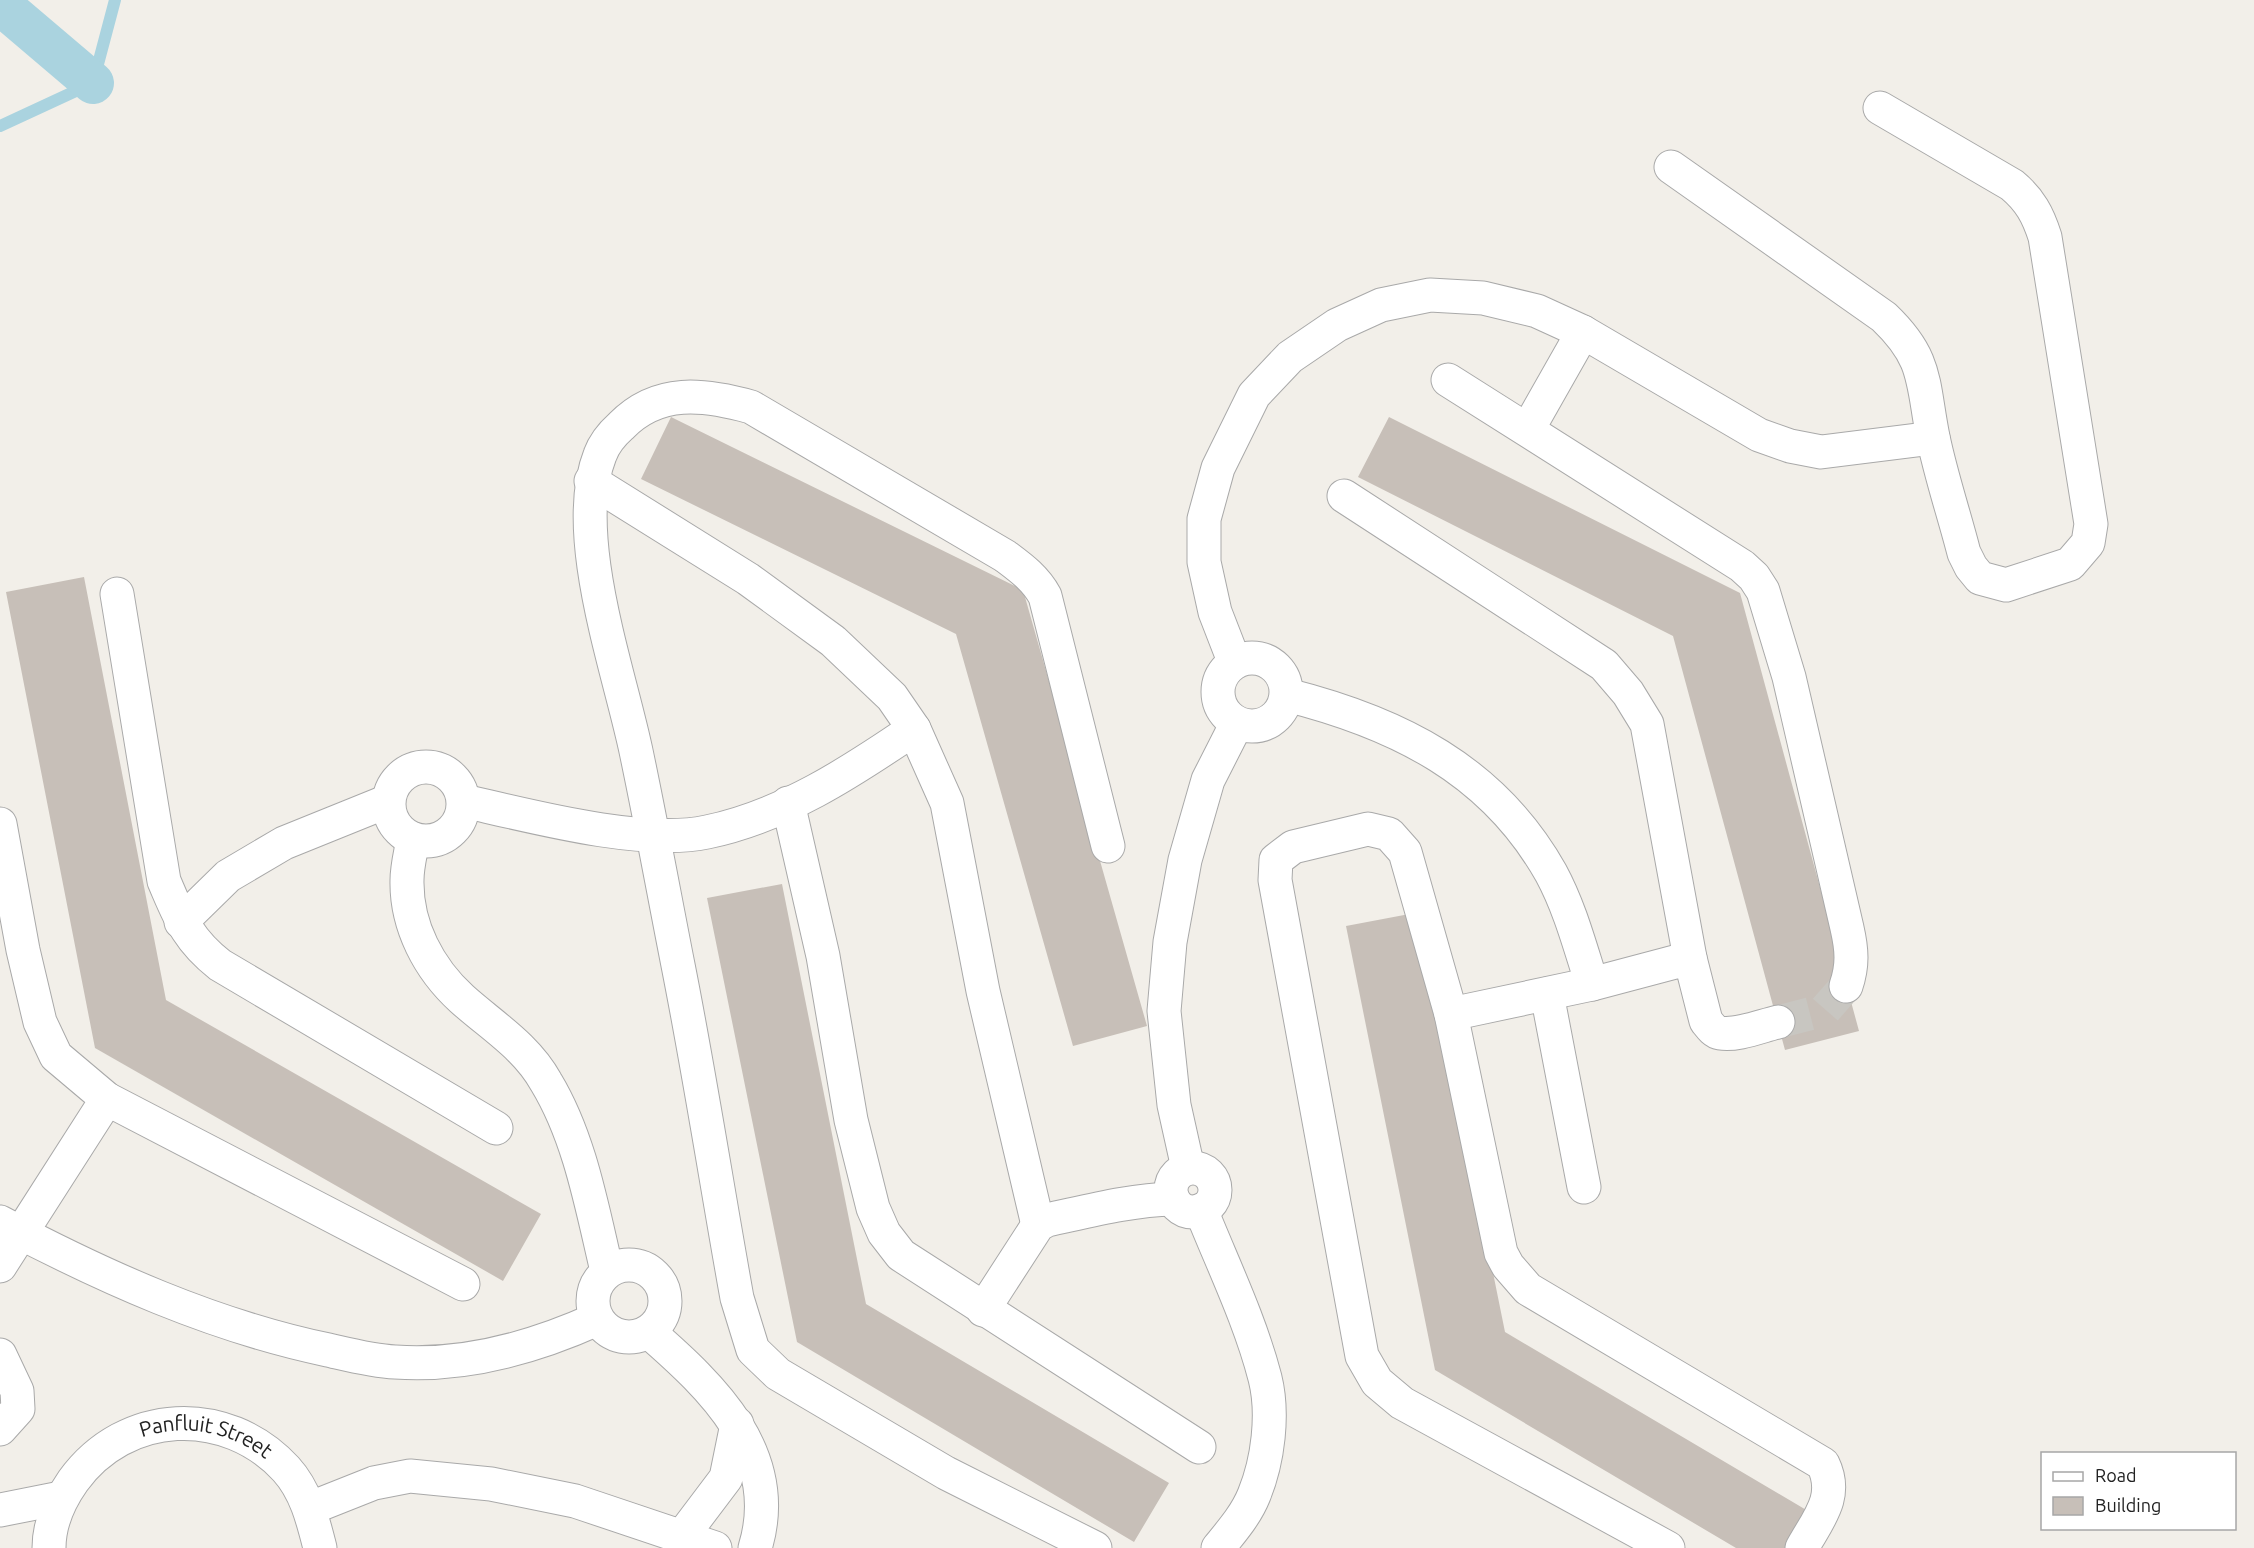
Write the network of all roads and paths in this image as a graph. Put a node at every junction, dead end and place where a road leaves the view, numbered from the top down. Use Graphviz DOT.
graph roads {
  1 [pos="1880,108"];
  2 [pos="1671,167"];
  3 [pos="1583,332"];
  4 [pos="1448,380"];
  5 [pos="1528,429"];
  6 [pos="1933,438"];
  7 [pos="591,481"];
  8 [pos="1344,496"];
  9 [pos="117,594"];
  10 [pos="1234,661"];
  11 [pos="1287,695"];
  12 [pos="1237,723"];
  13 [pos="914,729"];
  14 [pos="388,801"];
  15 [pos="464,801"];
  16 [pos="788,803"];
  17 [pos="0,824"];
  18 [pos="651,835"];
  19 [pos="413,839"];
  20 [pos="1108,846"];
  21 [pos="181,922"];
  22 [pos="12,953"];
  23 [pos="1690,958"];
  24 [pos="1592,984"];
  25 [pos="1846,986"];
  26 [pos="1547,994"];
  27 [pos="1450,1014"];
  28 [pos="1778,1022"];
  29 [pos="107,1099"];
  30 [pos="496,1128"];
  31 [pos="1584,1187"];
  32 [pos="1187,1205"];
  33 [pos="1038,1225"];
  34 [pos="10,1227"];
  35 [pos="0,1266"];
  36 [pos="607,1271"];
  37 [pos="463,1284"];
  38 [pos="983,1310"];
  39 [pos="597,1319"];
  40 [pos="649,1332"];
  41 [pos="0,1355"];
  42 [pos="737,1424"];
  43 [pos="0,1430"];
  44 [pos="1199,1447"];
  45 [pos="61,1498"];
  46 [pos="310,1508"];
  47 [pos="0,1510"];
  48 [pos="683,1535"];
  49 [pos="49,1548"];
  50 [pos="320,1548"];
  51 [pos="715,1548"];
  52 [pos="755,1548"];
  53 [pos="1095,1548"];
  54 [pos="1218,1548"];
  55 [pos="1668,1548"];
  56 [pos="1802,1548"];
  1 -- 6 [label="street"];
  2 -- 6 [label="street"];
  3 -- 5 [label="street"];
  3 -- 6 [label="street"];
  3 -- 10 [label="street"];
  4 -- 5 [label="street"];
  5 -- 25 [label="street"];
  7 -- 13 [label="street"];
  7 -- 18 [label="street"];
  7 -- 20 [label="street"];
  8 -- 23 [label="street"];
  9 -- 21 [label="street"];
  10 -- 11 [label="street"];
  10 -- 12 [label="street"];
  11 -- 12 [label="street"];
  11 -- 24 [label="street"];
  12 -- 32 [label="street"];
  13 -- 16 [label="street"];
  13 -- 33 [label="street"];
  14 -- 15 [label="street"];
  14 -- 19 [label="street"];
  14 -- 21 [label="street"];
  15 -- 18 [label="street"];
  15 -- 19 [label="street"];
  16 -- 18 [label="street"];
  16 -- 38 [label="street"];
  17 -- 22 [label="street"];
  18 -- 53 [label="street"];
  19 -- 36 [label="street"];
  21 -- 30 [label="street"];
  22 -- 29 [label="street"];
  23 -- 24 [label="street"];
  23 -- 28 [label="street"];
  24 -- 26 [label="street"];
  26 -- 27 [label="street"];
  26 -- 31 [label="street"];
  27 -- 55 [label="street"];
  27 -- 56 [label="street"];
  29 -- 34 [label="street"];
  29 -- 37 [label="street"];
  32 -- 33 [label="street"];
  32 -- 54 [label="street"];
  33 -- 38 [label="street"];
  34 -- 35 [label="street"];
  34 -- 39 [label="street"];
  36 -- 39 [label="street"];
  36 -- 40 [label="street"];
  38 -- 44 [label="street"];
  39 -- 40 [label="street"];
  40 -- 42 [label="street"];
  41 -- 43 [label="street"];
  42 -- 48 [label="street"];
  42 -- 52 [label="street"];
  45 -- 46 [label="street, Panfluit Street"];
  45 -- 47 [label="street"];
  45 -- 49 [label="street, Panfluit Street"];
  46 -- 48 [label="street"];
  46 -- 50 [label="street, Panfluit Street"];
  48 -- 51 [label="street"];
}
